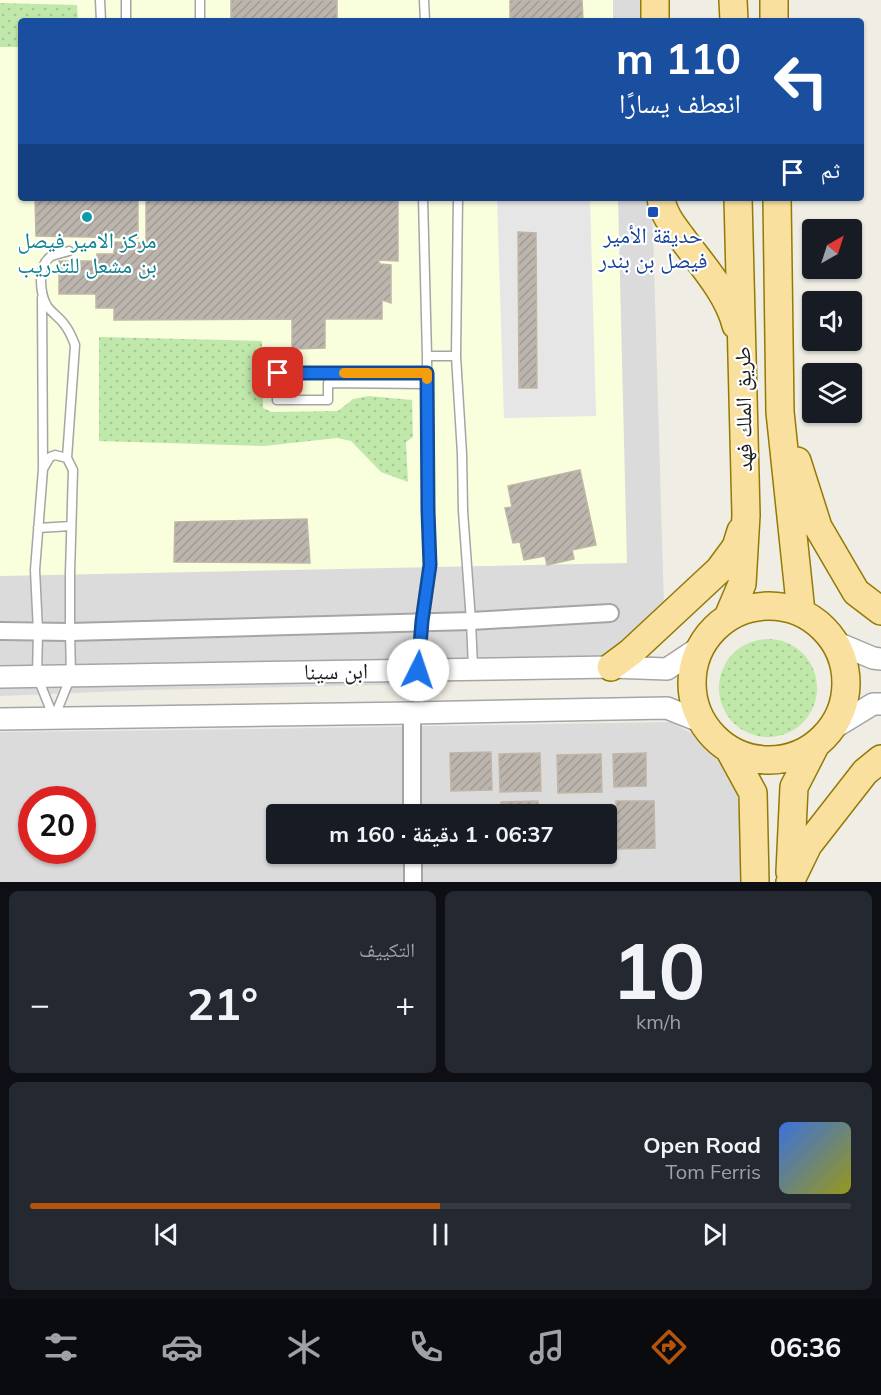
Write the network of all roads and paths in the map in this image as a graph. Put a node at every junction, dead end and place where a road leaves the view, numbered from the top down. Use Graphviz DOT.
graph roads {
  1 [pos="100,0"];
  2 [pos="126,0"];
  3 [pos="200,0"];
  4 [pos="424,0"];
  5 [pos="655,0"];
  6 [pos="734,0"];
  7 [pos="774,0"];
  8 [pos="101,18"];
  9 [pos="126,18"];
  10 [pos="201,18"];
  11 [pos="425,18"];
  12 [pos="656,18"];
  13 [pos="734,18"];
  14 [pos="774,18"];
  15 [pos="423,201"];
  16 [pos="458,201"];
  17 [pos="662,201"];
  18 [pos="738,201"];
  19 [pos="777,201"];
  20 [pos="69,251"];
  21 [pos="42,296"];
  22 [pos="742,349"];
  23 [pos="427,356"];
  24 [pos="456,356"];
  25 [pos="427,373"];
  26 [pos="427,384"];
  27 [pos="780,412"];
  28 [pos="67,458"];
  29 [pos="43,469"];
  30 [pos="746,515"];
  31 [pos="71,526"];
  32 [pos="38,528"];
  33 [pos="881,611"];
  34 [pos="801,612"];
  35 [pos="610,613"];
  36 [pos="728,617"];
  37 [pos="422,621"];
  38 [pos="471,621"];
  39 [pos="0,631"];
  40 [pos="38,631"];
  41 [pos="70,632"];
  42 [pos="835,642"];
  43 [pos="700,647"];
  44 [pos="881,659"];
  45 [pos="611,667"];
  46 [pos="473,669"];
  47 [pos="418,670"];
  48 [pos="37,676"];
  49 [pos="71,676"];
  50 [pos="0,677"];
  51 [pos="881,704"];
  52 [pos="412,713"];
  53 [pos="54,718"];
  54 [pos="0,719"];
  55 [pos="702,722"];
  56 [pos="824,738"];
  57 [pos="729,749"];
  58 [pos="881,759"];
  59 [pos="412,804"];
  60 [pos="413,864"];
  61 [pos="413,882"];
  62 [pos="755,882"];
  63 [pos="790,882"];
  1 -- 8 [label="lane"];
  2 -- 9 [label="lane"];
  3 -- 10 [label="lane"];
  4 -- 11 [label="lane"];
  5 -- 12 [label="main road"];
  6 -- 13 [label="main road"];
  7 -- 14 [label="main road"];
  15 -- 23 [label="lane"];
  16 -- 24 [label="lane"];
  17 -- 22 [label="main road"];
  18 -- 22 [label="main road, طريق الملك فهد"];
  19 -- 27 [label="main road, طريق الملك فهد"];
  20 -- 21 [label="lane"];
  21 -- 28 [label="lane"];
  21 -- 29 [label="lane"];
  22 -- 30 [label="main road, طريق الملك فهد"];
  23 -- 24 [label="lane"];
  23 -- 25 [label="lane"];
  24 -- 38 [label="lane"];
  25 -- 26 [label="lane"];
  25 -- 26 [label="lane"];
  26 -- 37 [label="lane"];
  27 -- 33 [label="main road"];
  27 -- 34 [label="main road, طريق الملك فهد"];
  28 -- 29 [label="lane"];
  28 -- 31 [label="lane"];
  29 -- 32 [label="lane"];
  30 -- 36 [label="main road, طريق الملك فهد"];
  30 -- 45 [label="main road"];
  31 -- 32 [label="lane"];
  31 -- 41 [label="lane"];
  32 -- 40 [label="lane"];
  34 -- 36 [label="main road"];
  34 -- 42 [label="main road"];
  35 -- 38 [label="street"];
  36 -- 43 [label="main road"];
  37 -- 38 [label="street"];
  37 -- 41 [label="street"];
  37 -- 47 [label="lane"];
  38 -- 46 [label="lane"];
  39 -- 40 [label="street"];
  40 -- 41 [label="street"];
  40 -- 48 [label="lane"];
  41 -- 49 [label="lane"];
  42 -- 44 [label="street"];
  42 -- 56 [label="main road"];
  43 -- 45 [label="street, ابن سينا"];
  43 -- 55 [label="main road"];
  45 -- 46 [label="street, ابن سينا"];
  46 -- 47 [label="street, ابن سينا"];
  47 -- 49 [label="street, ابن سينا"];
  48 -- 49 [label="street, ابن سينا"];
  48 -- 50 [label="street, ابن سينا"];
  48 -- 53 [label="lane"];
  49 -- 53 [label="lane"];
  51 -- 56 [label="street"];
  52 -- 53 [label="street, ابن سينا"];
  52 -- 55 [label="street, ابن سينا"];
  52 -- 59 [label="street"];
  53 -- 54 [label="street, ابن سينا"];
  55 -- 57 [label="main road"];
  56 -- 57 [label="main road"];
  56 -- 63 [label="main road"];
  57 -- 62 [label="main road"];
  58 -- 63 [label="main road"];
  60 -- 61 [label="street"];
}
